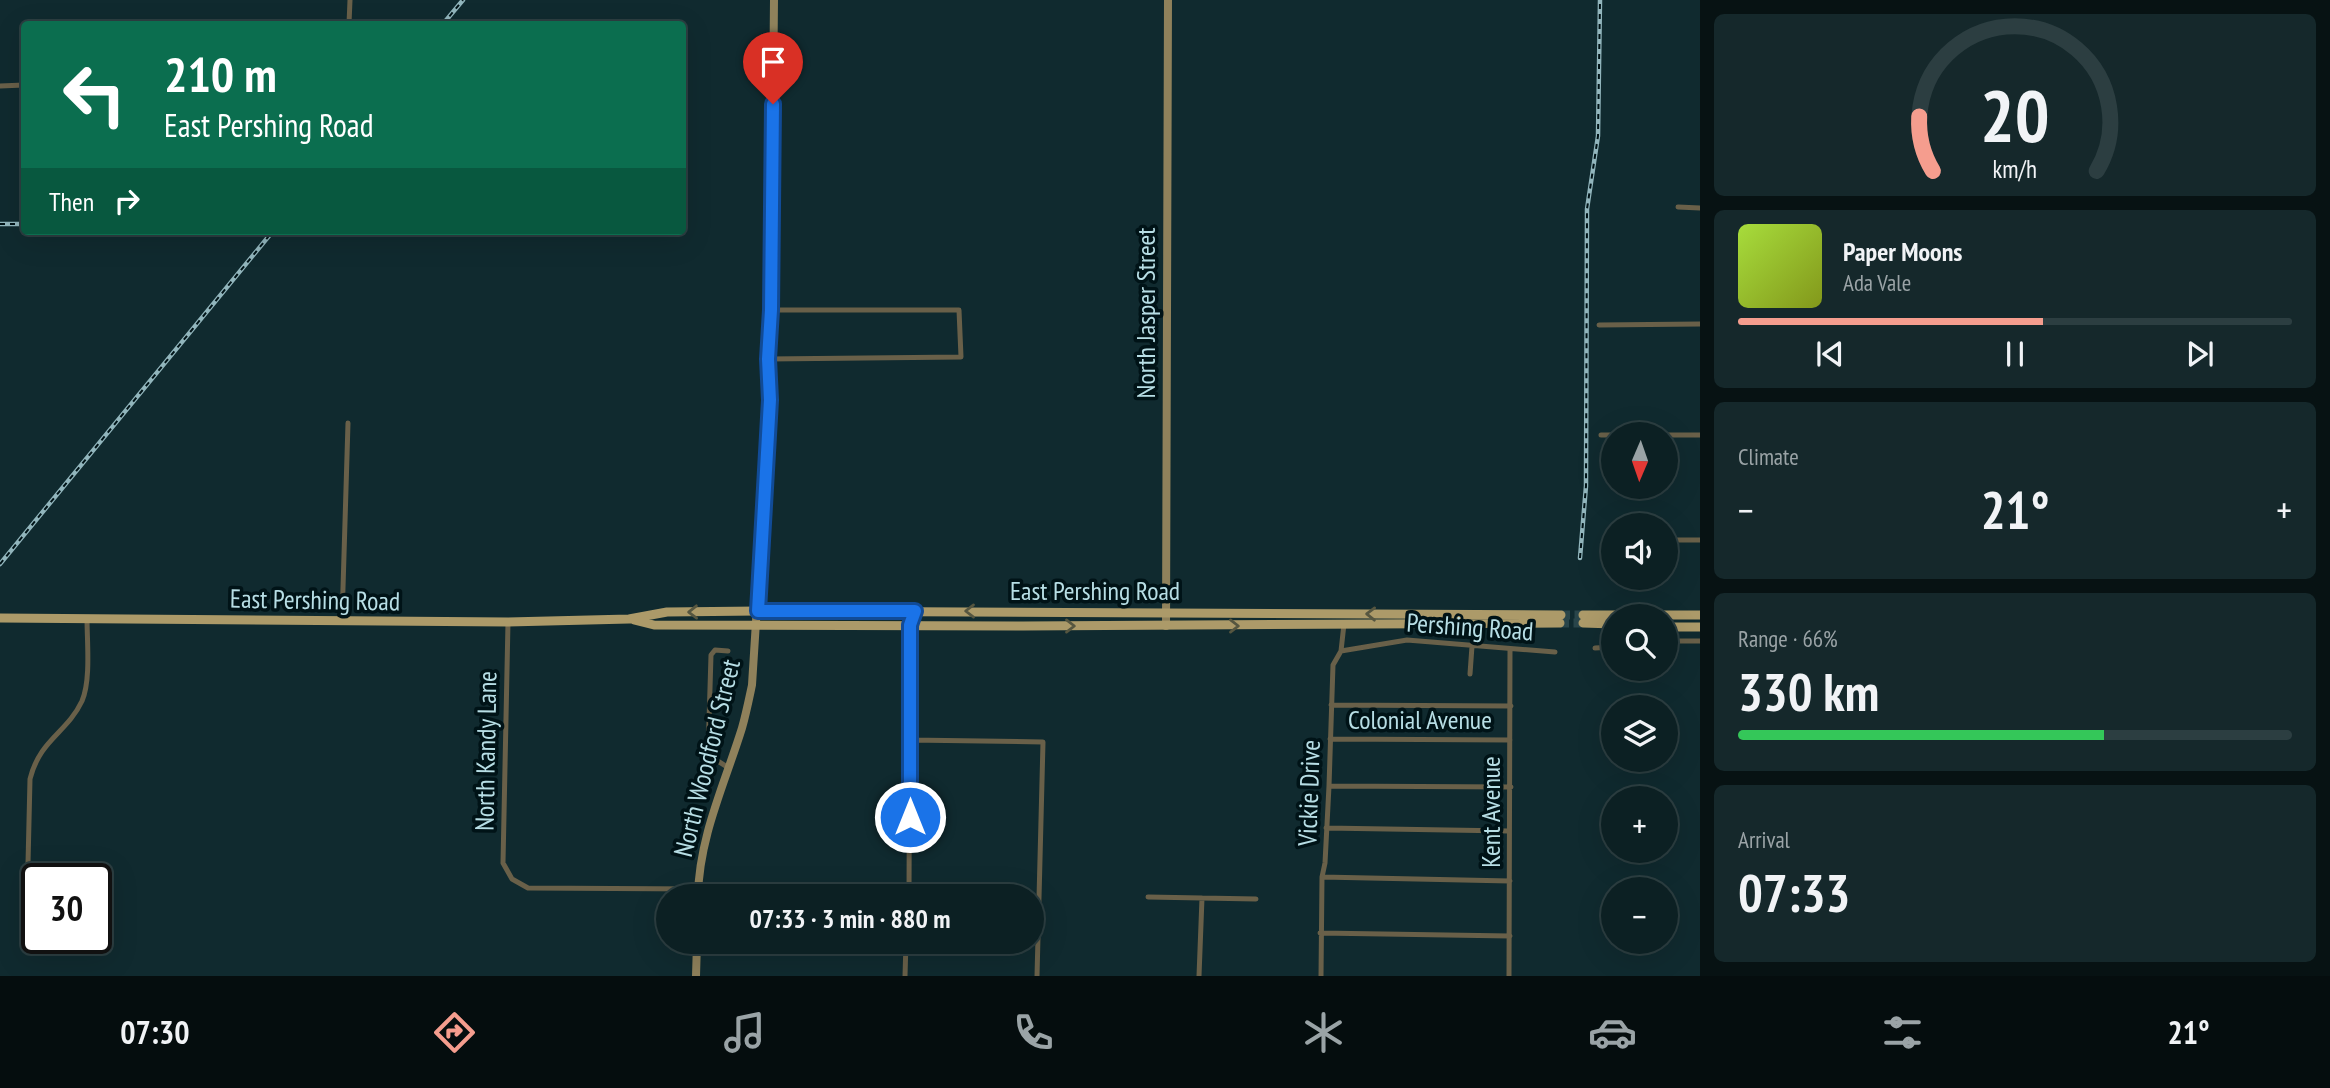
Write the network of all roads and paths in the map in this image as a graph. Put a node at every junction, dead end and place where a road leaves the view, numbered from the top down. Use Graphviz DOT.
graph roads {
  1 [pos="350,0"];
  2 [pos="774,0"];
  3 [pos="1168,0"];
  4 [pos="349,21"];
  5 [pos="21,85"];
  6 [pos="0,86"];
  7 [pos="1678,207"];
  8 [pos="1700,208"];
  9 [pos="771,310"];
  10 [pos="1700,324"];
  11 [pos="1599,325"];
  12 [pos="768,359"];
  13 [pos="348,423"];
  14 [pos="1678,435"];
  15 [pos="1700,435"];
  16 [pos="1678,540"];
  17 [pos="1700,540"];
  18 [pos="758,611"];
  19 [pos="915,611"];
  20 [pos="1166,612"];
  21 [pos="1345,614"];
  22 [pos="1700,615"];
  23 [pos="1678,616"];
  24 [pos="0,618"];
  25 [pos="87,618"];
  26 [pos="1601,618"];
  27 [pos="629,619"];
  28 [pos="342,621"];
  29 [pos="508,622"];
  30 [pos="1601,622"];
  31 [pos="757,625"];
  32 [pos="910,625"];
  33 [pos="1166,626"];
  34 [pos="1344,626"];
  35 [pos="1678,627"];
  36 [pos="1700,627"];
  37 [pos="1678,642"];
  38 [pos="1700,642"];
  39 [pos="1472,646"];
  40 [pos="1595,648"];
  41 [pos="1601,648"];
  42 [pos="1510,649"];
  43 [pos="728,651"];
  44 [pos="1341,651"];
  45 [pos="1555,652"];
  46 [pos="1470,674"];
  47 [pos="1331,705"];
  48 [pos="1511,706"];
  49 [pos="1330,739"];
  50 [pos="910,740"];
  51 [pos="1510,740"];
  52 [pos="729,768"];
  53 [pos="1329,786"];
  54 [pos="1511,787"];
  55 [pos="1326,828"];
  56 [pos="1509,831"];
  57 [pos="28,863"];
  58 [pos="1322,877"];
  59 [pos="1510,881"];
  60 [pos="699,884"];
  61 [pos="909,884"];
  62 [pos="1041,884"];
  63 [pos="656,891"];
  64 [pos="1147,897"];
  65 [pos="1202,898"];
  66 [pos="1256,899"];
  67 [pos="1321,933"];
  68 [pos="1510,936"];
  69 [pos="697,954"];
  70 [pos="906,954"];
  71 [pos="1038,954"];
  72 [pos="696,976"];
  73 [pos="905,976"];
  74 [pos="1037,976"];
  75 [pos="1199,976"];
  76 [pos="1321,976"];
  77 [pos="1509,976"];
  1 -- 4 [label="street"];
  2 -- 9 [label="street, North Woodford Street"];
  3 -- 20 [label="street, North Jasper Street"];
  5 -- 6 [label="street"];
  7 -- 8 [label="street"];
  9 -- 12 [label="street, North Woodford Street"];
  9 -- 12 [label="street"];
  10 -- 11 [label="street"];
  12 -- 18 [label="street, North Woodford Street"];
  13 -- 28 [label="street"];
  14 -- 15 [label="street"];
  16 -- 17 [label="street"];
  18 -- 19 [label="main road, East Pershing Road"];
  18 -- 27 [label="main road, East Pershing Road, one-way"];
  18 -- 31 [label="street, North Woodford Street"];
  20 -- 19 [label="main road, East Pershing Road, one-way"];
  19 -- 32 [label="street"];
  20 -- 21 [label="main road, East Pershing Road"];
  20 -- 33 [label="street, North Jasper Street"];
  21 -- 34 [label="street, Vickie Drive"];
  34 -- 21 [label="main road, East Pershing Road, one-way"];
  22 -- 23 [label="main road"];
  24 -- 25 [label="main road, East Pershing Road"];
  25 -- 28 [label="main road, East Pershing Road"];
  25 -- 57 [label="street"];
  26 -- 30 [label="main road"];
  27 -- 29 [label="main road, East Pershing Road"];
  27 -- 31 [label="main road, East Pershing Road"];
  28 -- 29 [label="main road, East Pershing Road"];
  29 -- 63 [label="street, North Kandy Lane"];
  31 -- 32 [label="main road, East Pershing Road"];
  31 -- 52 [label="street, North Woodford Street"];
  32 -- 33 [label="main road, East Pershing Road, one-way"];
  32 -- 50 [label="street"];
  33 -- 34 [label="main road, East Pershing Road, one-way"];
  34 -- 44 [label="street, Vickie Drive"];
  35 -- 36 [label="main road"];
  37 -- 38 [label="street"];
  39 -- 42 [label="street, Pershing Road"];
  39 -- 44 [label="street, Pershing Road"];
  39 -- 46 [label="street"];
  40 -- 41 [label="street"];
  42 -- 45 [label="street, Pershing Road"];
  42 -- 48 [label="street, Kent Avenue"];
  43 -- 52 [label="street"];
  44 -- 47 [label="street, Vickie Drive"];
  47 -- 48 [label="street"];
  47 -- 49 [label="street, Vickie Drive"];
  48 -- 51 [label="street, Kent Avenue"];
  49 -- 51 [label="street, Colonial Avenue"];
  49 -- 53 [label="street, Vickie Drive"];
  50 -- 61 [label="street"];
  50 -- 62 [label="street"];
  51 -- 54 [label="street, Kent Avenue"];
  52 -- 60 [label="street, North Woodford Street"];
  53 -- 54 [label="street"];
  53 -- 55 [label="street, Vickie Drive"];
  54 -- 56 [label="street, Kent Avenue"];
  55 -- 56 [label="street"];
  55 -- 58 [label="street, Vickie Drive"];
  56 -- 59 [label="street, Kent Avenue"];
  58 -- 59 [label="street"];
  58 -- 67 [label="street, Vickie Drive"];
  59 -- 68 [label="street, Kent Avenue"];
  64 -- 65 [label="street"];
  65 -- 66 [label="street"];
  65 -- 75 [label="street"];
  67 -- 68 [label="street"];
  67 -- 76 [label="street, Vickie Drive"];
  68 -- 77 [label="street, Kent Avenue"];
  69 -- 72 [label="street"];
  70 -- 73 [label="street"];
  71 -- 74 [label="street"];
}
